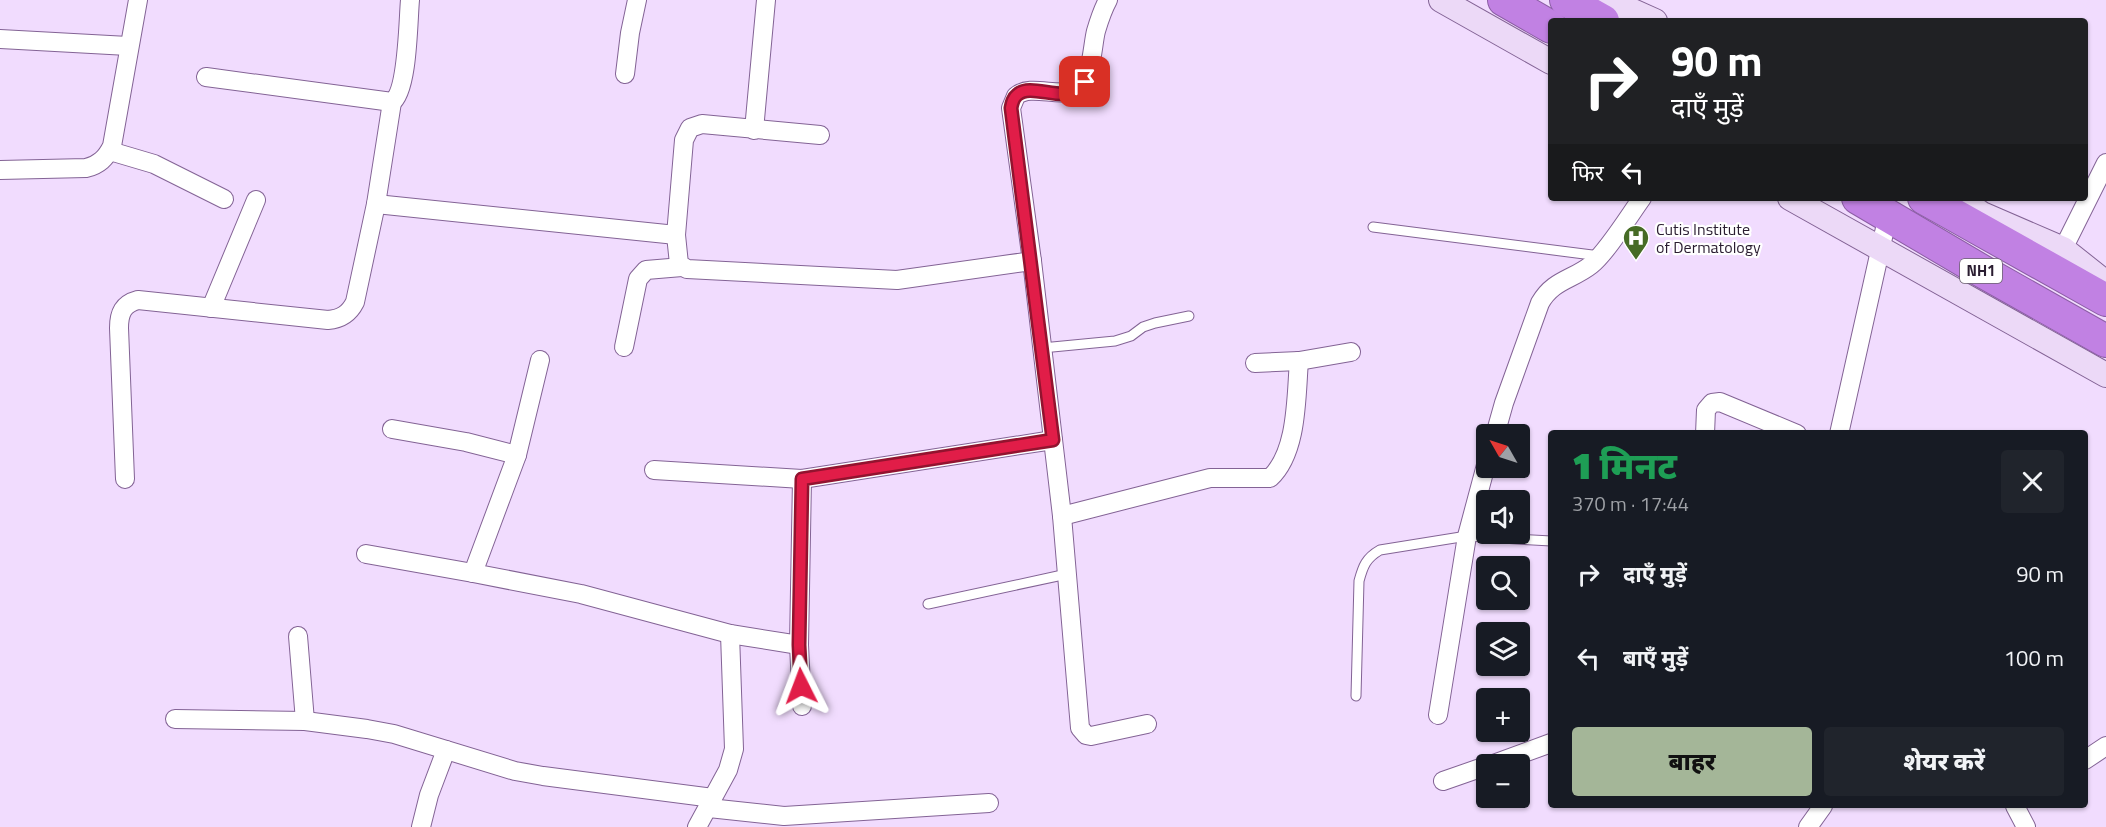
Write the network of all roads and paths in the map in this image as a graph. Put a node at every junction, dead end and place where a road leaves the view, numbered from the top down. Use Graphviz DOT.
graph roads {
  1 [pos="138,0"];
  2 [pos="410,0"];
  3 [pos="637,0"];
  4 [pos="766,0"];
  5 [pos="1108,0"];
  6 [pos="1441,0"];
  7 [pos="1504,0"];
  8 [pos="1566,0"];
  9 [pos="1608,9"];
  10 [pos="1642,18"];
  11 [pos="1548,25"];
  12 [pos="0,39"];
  13 [pos="128,46"];
  14 [pos="1548,60"];
  15 [pos="625,74"];
  16 [pos="206,77"];
  17 [pos="392,102"];
  18 [pos="754,130"];
  19 [pos="820,135"];
  20 [pos="110,151"];
  21 [pos="2106,163"];
  22 [pos="0,170"];
  23 [pos="2088,197"];
  24 [pos="224,199"];
  25 [pos="256,200"];
  26 [pos="1640,201"];
  27 [pos="1795,201"];
  28 [pos="1863,201"];
  29 [pos="1931,201"];
  30 [pos="1963,201"];
  31 [pos="2086,201"];
  32 [pos="376,204"];
  33 [pos="1888,214"];
  34 [pos="1373,227"];
  35 [pos="676,235"];
  36 [pos="1880,248"];
  37 [pos="1600,256"];
  38 [pos="2055,258"];
  39 [pos="1032,261"];
  40 [pos="682,267"];
  41 [pos="2106,283"];
  42 [pos="2106,300"];
  43 [pos="211,308"];
  44 [pos="1189,316"];
  45 [pos="2106,341"];
  46 [pos="624,347"];
  47 [pos="1042,348"];
  48 [pos="1351,352"];
  49 [pos="540,360"];
  50 [pos="1299,362"];
  51 [pos="1256,363"];
  52 [pos="2106,375"];
  53 [pos="1498,424"];
  54 [pos="392,429"];
  55 [pos="1705,430"];
  56 [pos="1787,430"];
  57 [pos="1840,430"];
  58 [pos="1053,440"];
  59 [pos="518,455"];
  60 [pos="654,470"];
  61 [pos="1483,478"];
  62 [pos="125,479"];
  63 [pos="802,479"];
  64 [pos="1062,516"];
  65 [pos="1467,536"];
  66 [pos="1548,541"];
  67 [pos="366,554"];
  68 [pos="473,573"];
  69 [pos="1067,574"];
  70 [pos="928,604"];
  71 [pos="730,634"];
  72 [pos="298,636"];
  73 [pos="799,645"];
  74 [pos="1356,696"];
  75 [pos="802,706"];
  76 [pos="1438,715"];
  77 [pos="176,719"];
  78 [pos="305,721"];
  79 [pos="1147,723"];
  80 [pos="1548,744"];
  81 [pos="2106,746"];
  82 [pos="446,750"];
  83 [pos="1521,754"];
  84 [pos="2088,758"];
  85 [pos="1476,770"];
  86 [pos="1443,781"];
  87 [pos="711,803"];
  88 [pos="989,803"];
  89 [pos="1822,808"];
  90 [pos="2018,808"];
  91 [pos="782,821"];
  92 [pos="421,827"];
  93 [pos="697,827"];
  94 [pos="1808,827"];
  95 [pos="2026,827"];
  1 -- 13 [label="street"];
  2 -- 17 [label="street"];
  3 -- 15 [label="street"];
  4 -- 18 [label="street"];
  5 -- 39 [label="street"];
  6 -- 14 [label="street"];
  7 -- 11 [label="highway"];
  8 -- 9 [label="highway"];
  9 -- 10 [label="street"];
  12 -- 13 [label="street"];
  13 -- 20 [label="street"];
  16 -- 17 [label="street"];
  17 -- 32 [label="street"];
  18 -- 19 [label="street"];
  18 -- 35 [label="street"];
  20 -- 22 [label="street"];
  20 -- 24 [label="street"];
  21 -- 23 [label="street"];
  25 -- 43 [label="street"];
  26 -- 37 [label="street"];
  27 -- 36 [label="street"];
  28 -- 33 [label="highway, NH1"];
  29 -- 38 [label="highway, NH1"];
  30 -- 38 [label="street"];
  31 -- 38 [label="street"];
  32 -- 35 [label="street"];
  32 -- 43 [label="street"];
  33 -- 36 [label="street"];
  33 -- 45 [label="highway, NH1"];
  34 -- 37 [label="lane"];
  35 -- 40 [label="street"];
  36 -- 52 [label="street"];
  36 -- 57 [label="street"];
  37 -- 53 [label="street"];
  38 -- 41 [label="street"];
  38 -- 42 [label="highway, NH1"];
  39 -- 40 [label="street"];
  39 -- 47 [label="street"];
  40 -- 46 [label="street"];
  43 -- 62 [label="street"];
  44 -- 47 [label="lane"];
  47 -- 58 [label="street"];
  48 -- 50 [label="street"];
  49 -- 59 [label="street"];
  50 -- 51 [label="street"];
  50 -- 64 [label="street"];
  54 -- 59 [label="street"];
  55 -- 56 [label="street"];
  58 -- 63 [label="street"];
  58 -- 64 [label="street"];
  59 -- 68 [label="street"];
  60 -- 63 [label="street"];
  61 -- 65 [label="street"];
  63 -- 73 [label="street"];
  64 -- 69 [label="street"];
  65 -- 66 [label="lane"];
  65 -- 74 [label="lane"];
  65 -- 76 [label="street"];
  67 -- 68 [label="street"];
  68 -- 71 [label="street"];
  69 -- 70 [label="lane"];
  69 -- 79 [label="street"];
  71 -- 73 [label="street"];
  71 -- 87 [label="street"];
  72 -- 78 [label="street"];
  73 -- 75 [label="street"];
  77 -- 78 [label="street"];
  78 -- 82 [label="street"];
  80 -- 83 [label="street"];
  81 -- 84 [label="street"];
  82 -- 87 [label="street"];
  82 -- 92 [label="street"];
  85 -- 86 [label="street"];
  87 -- 91 [label="street"];
  87 -- 93 [label="street"];
  88 -- 91 [label="street"];
  89 -- 94 [label="street"];
  90 -- 95 [label="street"];
}
